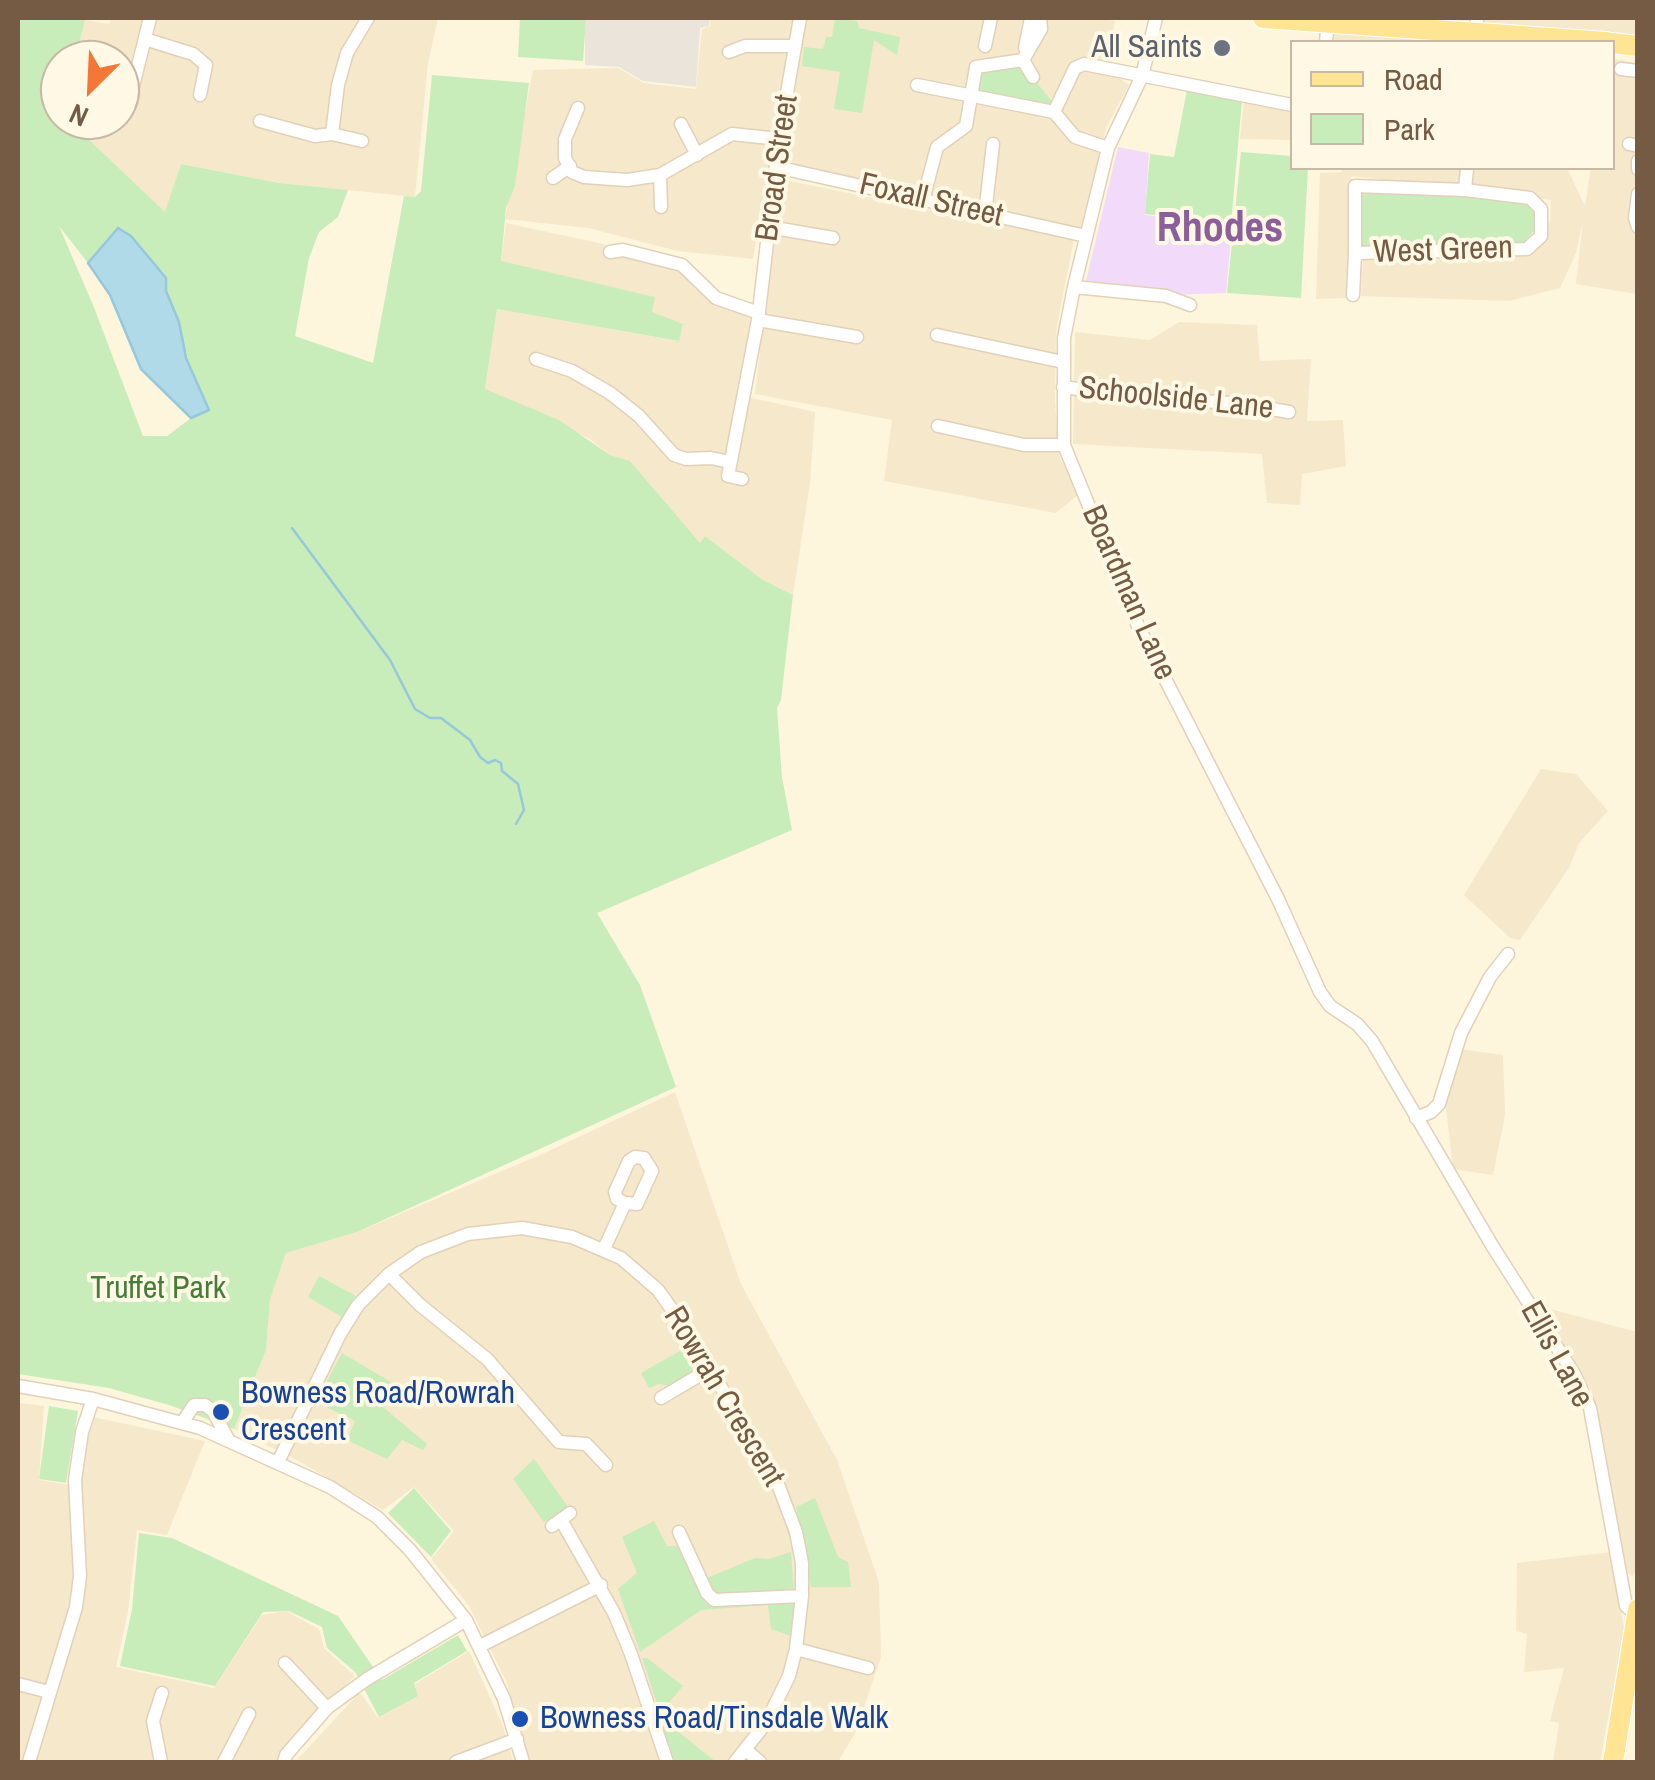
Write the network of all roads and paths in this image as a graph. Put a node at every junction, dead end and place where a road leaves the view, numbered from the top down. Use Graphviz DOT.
graph roads {
  1 [pos="150,18"];
  2 [pos="368,18"];
  3 [pos="800,18"];
  4 [pos="990,18"];
  5 [pos="1031,18"];
  6 [pos="1040,18"];
  7 [pos="1156,18"];
  8 [pos="1264,18"];
  9 [pos="1328,20"];
  10 [pos="1355,20"];
  11 [pos="1476,30"];
  12 [pos="145,39"];
  13 [pos="1326,40"];
  14 [pos="1578,40"];
  15 [pos="795,46"];
  16 [pos="985,46"];
  17 [pos="730,52"];
  18 [pos="140,59"];
  19 [pos="1023,60"];
  20 [pos="1621,69"];
  21 [pos="1638,71"];
  22 [pos="1142,76"];
  23 [pos="1032,77"];
  24 [pos="917,85"];
  25 [pos="200,95"];
  26 [pos="971,96"];
  27 [pos="1290,104"];
  28 [pos="578,108"];
  29 [pos="1054,112"];
  30 [pos="260,121"];
  31 [pos="680,124"];
  32 [pos="332,134"];
  33 [pos="778,139"];
  34 [pos="362,141"];
  35 [pos="993,144"];
  36 [pos="1108,148"];
  37 [pos="697,155"];
  38 [pos="570,166"];
  39 [pos="776,167"];
  40 [pos="1467,170"];
  41 [pos="660,175"];
  42 [pos="553,178"];
  43 [pos="1466,190"];
  44 [pos="1638,194"];
  45 [pos="923,200"];
  46 [pos="661,207"];
  47 [pos="985,214"];
  48 [pos="769,227"];
  49 [pos="1638,227"];
  50 [pos="1086,236"];
  51 [pos="833,238"];
  52 [pos="610,252"];
  53 [pos="1354,253"];
  54 [pos="1074,287"];
  55 [pos="1353,295"];
  56 [pos="1190,305"];
  57 [pos="759,316"];
  58 [pos="937,335"];
  59 [pos="856,338"];
  60 [pos="1063,362"];
  61 [pos="539,376"];
  62 [pos="1063,387"];
  63 [pos="1289,412"];
  64 [pos="938,426"];
  65 [pos="1064,445"];
  66 [pos="729,469"];
  67 [pos="742,479"];
  68 [pos="1508,954"];
  69 [pos="1416,1118"];
  70 [pos="625,1203"];
  71 [pos="604,1249"];
  72 [pos="389,1274"];
  73 [pos="710,1369"];
  74 [pos="18,1386"];
  75 [pos="661,1398"];
  76 [pos="94,1399"];
  77 [pos="182,1423"];
  78 [pos="229,1441"];
  79 [pos="278,1462"];
  80 [pos="606,1465"];
  81 [pos="561,1520"];
  82 [pos="679,1532"];
  83 [pos="601,1584"];
  84 [pos="802,1596"];
  85 [pos="1636,1612"];
  86 [pos="466,1620"];
  87 [pos="480,1646"];
  88 [pos="796,1649"];
  89 [pos="285,1663"];
  90 [pos="868,1668"];
  91 [pos="18,1684"];
  92 [pos="48,1692"];
  93 [pos="162,1693"];
  94 [pos="1630,1701"];
  95 [pos="327,1708"];
  96 [pos="248,1714"];
  97 [pos="516,1739"];
  98 [pos="746,1750"];
  99 [pos="28,1762"];
  100 [pos="162,1762"];
  101 [pos="224,1762"];
  102 [pos="284,1762"];
  103 [pos="456,1762"];
  104 [pos="522,1762"];
  105 [pos="666,1762"];
  106 [pos="735,1762"];
  107 [pos="760,1762"];
  108 [pos="1613,1762"];
  1 -- 12 [label="street"];
  2 -- 32 [label="street"];
  3 -- 15 [label="street, Broad Street"];
  4 -- 16 [label="street"];
  5 -- 19 [label="street"];
  6 -- 19 [label="street"];
  7 -- 22 [label="street, Boardman Lane"];
  8 -- 9 [label="main road"];
  9 -- 10 [label="main road"];
  9 -- 13 [label="street"];
  10 -- 11 [label="main road"];
  11 -- 14 [label="main road"];
  12 -- 18 [label="street"];
  12 -- 25 [label="street"];
  15 -- 17 [label="street"];
  15 -- 33 [label="street, Broad Street"];
  19 -- 23 [label="street"];
  19 -- 26 [label="street"];
  20 -- 21 [label="street"];
  22 -- 27 [label="street"];
  22 -- 29 [label="street"];
  22 -- 36 [label="street, Boardman Lane"];
  24 -- 26 [label="street"];
  26 -- 29 [label="street"];
  26 -- 45 [label="street"];
  28 -- 38 [label="street"];
  29 -- 36 [label="street"];
  30 -- 32 [label="street"];
  31 -- 37 [label="street"];
  32 -- 34 [label="street"];
  33 -- 37 [label="street"];
  33 -- 39 [label="street, Broad Street"];
  35 -- 47 [label="street"];
  36 -- 50 [label="street, Boardman Lane"];
  37 -- 41 [label="street"];
  38 -- 41 [label="street"];
  38 -- 42 [label="street"];
  39 -- 45 [label="street, Foxall Street"];
  39 -- 48 [label="street, Broad Street"];
  40 -- 43 [label="street"];
  41 -- 46 [label="street"];
  43 -- 53 [label="street, West Green"];
  43 -- 53 [label="street, West Green"];
  44 -- 49 [label="street"];
  45 -- 47 [label="street, Foxall Street"];
  47 -- 50 [label="street, Foxall Street"];
  48 -- 51 [label="street"];
  48 -- 57 [label="street, Broad Street"];
  50 -- 54 [label="street, Boardman Lane"];
  52 -- 57 [label="street"];
  53 -- 55 [label="street, West Green"];
  54 -- 56 [label="street"];
  54 -- 60 [label="street, Boardman Lane"];
  57 -- 59 [label="street"];
  57 -- 66 [label="street, Broad Street"];
  58 -- 60 [label="street"];
  60 -- 62 [label="street, Boardman Lane"];
  61 -- 66 [label="street"];
  62 -- 63 [label="street, Schoolside Lane"];
  62 -- 65 [label="street, Boardman Lane"];
  64 -- 65 [label="street"];
  65 -- 69 [label="street, Boardman Lane"];
  66 -- 67 [label="street"];
  68 -- 69 [label="street"];
  69 -- 85 [label="street, Ellis Lane"];
  70 -- 71 [label="street"];
  71 -- 72 [label="street, Rowrah Crescent"];
  71 -- 73 [label="street, Rowrah Crescent"];
  72 -- 79 [label="street, Rowrah Crescent"];
  72 -- 80 [label="street"];
  73 -- 75 [label="street"];
  73 -- 84 [label="street, Rowrah Crescent"];
  74 -- 76 [label="street"];
  76 -- 77 [label="street"];
  76 -- 92 [label="street"];
  77 -- 78 [label="street"];
  77 -- 78 [label="street"];
  78 -- 79 [label="street"];
  79 -- 86 [label="street"];
  81 -- 83 [label="street"];
  82 -- 84 [label="street"];
  83 -- 87 [label="street"];
  83 -- 105 [label="street"];
  84 -- 88 [label="street, Rowrah Crescent"];
  85 -- 94 [label="main road"];
  86 -- 87 [label="street"];
  86 -- 95 [label="street"];
  87 -- 97 [label="street"];
  88 -- 90 [label="street"];
  88 -- 98 [label="street, Rowrah Crescent"];
  89 -- 95 [label="street"];
  91 -- 92 [label="street"];
  92 -- 99 [label="street"];
  93 -- 100 [label="street"];
  94 -- 108 [label="main road"];
  95 -- 102 [label="street"];
  96 -- 101 [label="street"];
  97 -- 103 [label="street"];
  97 -- 104 [label="street"];
  98 -- 106 [label="street, Rowrah Crescent"];
  98 -- 107 [label="street"];
}
